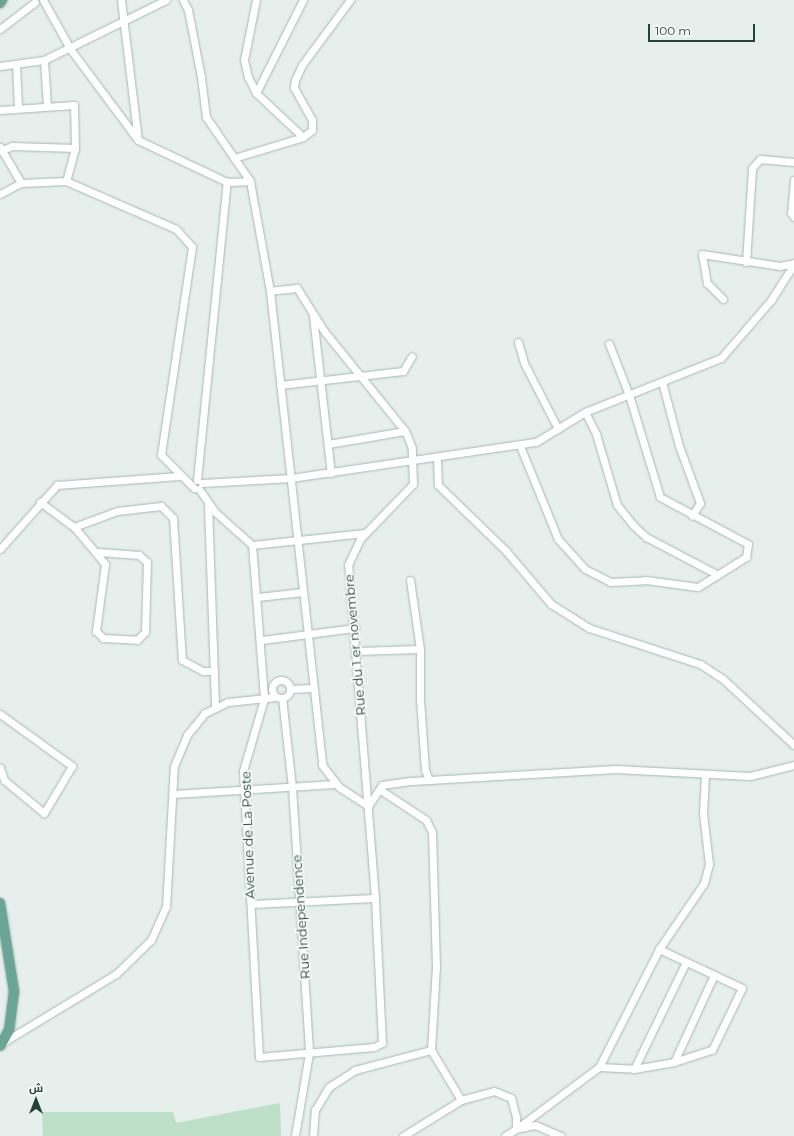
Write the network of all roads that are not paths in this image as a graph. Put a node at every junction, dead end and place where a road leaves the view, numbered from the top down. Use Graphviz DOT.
graph roads {
  1 [pos="2,0"];
  2 [pos="43,0"];
  3 [pos="121,0"];
  4 [pos="166,0"];
  5 [pos="183,0"];
  6 [pos="256,0"];
  7 [pos="303,0"];
  8 [pos="350,0"];
  9 [pos="35,2"];
  10 [pos="0,3"];
  11 [pos="124,22"];
  12 [pos="0,29"];
  13 [pos="70,48"];
  14 [pos="44,60"];
  15 [pos="16,64"];
  16 [pos="0,66"];
  17 [pos="256,93"];
  18 [pos="47,106"];
  19 [pos="18,108"];
  20 [pos="0,110"];
  21 [pos="303,137"];
  22 [pos="138,140"];
  23 [pos="75,148"];
  24 [pos="1,149"];
  25 [pos="234,158"];
  26 [pos="794,162"];
  27 [pos="794,180"];
  28 [pos="66,181"];
  29 [pos="250,181"];
  30 [pos="227,182"];
  31 [pos="21,183"];
  32 [pos="0,194"];
  33 [pos="794,217"];
  34 [pos="746,262"];
  35 [pos="794,263"];
  36 [pos="270,291"];
  37 [pos="723,299"];
  38 [pos="313,313"];
  39 [pos="518,342"];
  40 [pos="609,344"];
  41 [pos="412,356"];
  42 [pos="360,376"];
  43 [pos="321,380"];
  44 [pos="662,382"];
  45 [pos="280,385"];
  46 [pos="629,395"];
  47 [pos="585,412"];
  48 [pos="558,429"];
  49 [pos="405,432"];
  50 [pos="328,444"];
  51 [pos="520,446"];
  52 [pos="437,458"];
  53 [pos="412,462"];
  54 [pos="331,472"];
  55 [pos="179,476"];
  56 [pos="291,478"];
  57 [pos="198,485"];
  58 [pos="40,502"];
  59 [pos="208,504"];
  60 [pos="692,516"];
  61 [pos="74,527"];
  62 [pos="364,533"];
  63 [pos="296,540"];
  64 [pos="252,545"];
  65 [pos="0,549"];
  66 [pos="98,552"];
  67 [pos="718,575"];
  68 [pos="410,580"];
  69 [pos="303,592"];
  70 [pos="258,597"];
  71 [pos="355,628"];
  72 [pos="308,634"];
  73 [pos="262,640"];
  74 [pos="420,649"];
  75 [pos="357,651"];
  76 [pos="214,671"];
  77 [pos="312,688"];
  78 [pos="290,689"];
  79 [pos="279,697"];
  80 [pos="264,699"];
  81 [pos="215,708"];
  82 [pos="0,714"];
  83 [pos="794,745"];
  84 [pos="794,765"];
  85 [pos="0,768"];
  86 [pos="705,774"];
  87 [pos="429,780"];
  88 [pos="336,784"];
  89 [pos="292,787"];
  90 [pos="244,789"];
  91 [pos="379,789"];
  92 [pos="173,794"];
  93 [pos="368,806"];
  94 [pos="375,898"];
  95 [pos="300,901"];
  96 [pos="0,903"];
  97 [pos="251,904"];
  98 [pos="659,949"];
  99 [pos="686,962"];
  100 [pos="714,975"];
  101 [pos="382,1043"];
  102 [pos="0,1044"];
  103 [pos="431,1050"];
  104 [pos="309,1053"];
  105 [pos="674,1062"];
  106 [pos="599,1067"];
  107 [pos="634,1069"];
  108 [pos="461,1100"];
  109 [pos="516,1129"];
  110 [pos="295,1136"];
  111 [pos="313,1136"];
  112 [pos="403,1136"];
  113 [pos="505,1136"];
  114 [pos="561,1136"];
  1 -- 10 [label="main road"];
  2 -- 13 [label="street"];
  3 -- 11 [label="street"];
  4 -- 11 [label="street"];
  5 -- 25 [label="street"];
  6 -- 17 [label="street"];
  7 -- 17 [label="street"];
  8 -- 21 [label="street"];
  9 -- 12 [label="street"];
  11 -- 13 [label="street"];
  11 -- 22 [label="street"];
  13 -- 14 [label="street"];
  13 -- 22 [label="street"];
  14 -- 15 [label="street"];
  14 -- 18 [label="street"];
  15 -- 16 [label="street"];
  15 -- 19 [label="street"];
  17 -- 21 [label="street"];
  18 -- 19 [label="street"];
  18 -- 23 [label="street"];
  19 -- 20 [label="street"];
  21 -- 25 [label="street"];
  22 -- 30 [label="street"];
  23 -- 24 [label="street"];
  23 -- 28 [label="street"];
  24 -- 31 [label="street"];
  25 -- 29 [label="street"];
  26 -- 34 [label="street"];
  27 -- 33 [label="street"];
  28 -- 31 [label="street"];
  28 -- 55 [label="street"];
  29 -- 30 [label="street"];
  29 -- 36 [label="street"];
  30 -- 57 [label="street"];
  31 -- 32 [label="street"];
  34 -- 35 [label="street"];
  34 -- 37 [label="street"];
  35 -- 44 [label="street"];
  36 -- 38 [label="street, Rue du 1 er novembre"];
  36 -- 45 [label="street"];
  38 -- 42 [label="street, Rue du 1 er novembre"];
  38 -- 43 [label="street"];
  39 -- 48 [label="street"];
  40 -- 46 [label="street"];
  41 -- 42 [label="street"];
  42 -- 43 [label="street"];
  42 -- 49 [label="street, Rue du 1 er novembre"];
  43 -- 45 [label="street"];
  43 -- 50 [label="street"];
  44 -- 46 [label="street"];
  44 -- 60 [label="street"];
  45 -- 56 [label="street"];
  46 -- 47 [label="street"];
  46 -- 60 [label="street"];
  47 -- 48 [label="street"];
  47 -- 67 [label="street"];
  48 -- 51 [label="street"];
  49 -- 50 [label="street"];
  49 -- 53 [label="street, Rue du 1 er novembre"];
  50 -- 54 [label="street"];
  51 -- 52 [label="street"];
  51 -- 67 [label="street"];
  52 -- 53 [label="street"];
  52 -- 83 [label="street"];
  53 -- 54 [label="street"];
  53 -- 62 [label="street, Rue du 1 er novembre"];
  54 -- 56 [label="street"];
  55 -- 57 [label="street"];
  55 -- 58 [label="street"];
  56 -- 57 [label="street"];
  56 -- 63 [label="street"];
  57 -- 59 [label="street"];
  58 -- 61 [label="street"];
  58 -- 65 [label="street"];
  59 -- 64 [label="street"];
  59 -- 76 [label="street"];
  60 -- 67 [label="street"];
  61 -- 66 [label="street"];
  61 -- 76 [label="street"];
  62 -- 63 [label="street"];
  62 -- 71 [label="street, Rue du 1 er novembre"];
  63 -- 64 [label="street"];
  63 -- 69 [label="street"];
  64 -- 70 [label="street, Avenue de La Poste"];
  66 -- 66 [label="street"];
  68 -- 74 [label="street"];
  69 -- 70 [label="street"];
  69 -- 72 [label="street"];
  70 -- 73 [label="street, Avenue de La Poste"];
  71 -- 72 [label="street"];
  71 -- 75 [label="street, Rue du 1 er novembre"];
  72 -- 73 [label="street"];
  72 -- 77 [label="street"];
  73 -- 80 [label="street, Avenue de La Poste"];
  74 -- 75 [label="street"];
  74 -- 87 [label="street"];
  75 -- 93 [label="street, Rue du 1 er novembre"];
  76 -- 81 [label="street"];
  77 -- 78 [label="street"];
  77 -- 88 [label="street"];
  78 -- 79 [label="street"];
  78 -- 79 [label="street, Rue Independence"];
  79 -- 80 [label="street"];
  79 -- 89 [label="street, Rue Independence"];
  80 -- 81 [label="street"];
  80 -- 90 [label="street, Avenue de La Poste"];
  81 -- 92 [label="street"];
  82 -- 85 [label="street"];
  84 -- 86 [label="street"];
  86 -- 87 [label="street"];
  86 -- 98 [label="street"];
  87 -- 91 [label="street"];
  88 -- 89 [label="street"];
  88 -- 93 [label="street"];
  89 -- 90 [label="street"];
  89 -- 95 [label="street, Rue Independence"];
  90 -- 92 [label="street"];
  90 -- 97 [label="street, Avenue de La Poste"];
  91 -- 93 [label="street"];
  91 -- 103 [label="street"];
  92 -- 102 [label="street"];
  93 -- 94 [label="street, Rue du 1 er novembre"];
  94 -- 95 [label="street"];
  94 -- 101 [label="street, Rue du 1 er novembre"];
  95 -- 97 [label="street"];
  95 -- 104 [label="street, Rue Independence"];
  96 -- 102 [label="main road"];
  97 -- 104 [label="street, Avenue de La Poste"];
  98 -- 99 [label="street"];
  98 -- 106 [label="street"];
  99 -- 100 [label="street"];
  99 -- 107 [label="street"];
  100 -- 105 [label="street"];
  100 -- 105 [label="street"];
  101 -- 104 [label="street, Avenue de La Poste"];
  103 -- 108 [label="street"];
  103 -- 111 [label="street"];
  104 -- 110 [label="street, Rue Independence"];
  105 -- 107 [label="street"];
  106 -- 107 [label="street"];
  106 -- 109 [label="street"];
  108 -- 109 [label="street"];
  108 -- 112 [label="street"];
  109 -- 113 [label="street"];
  109 -- 114 [label="street"];
}
